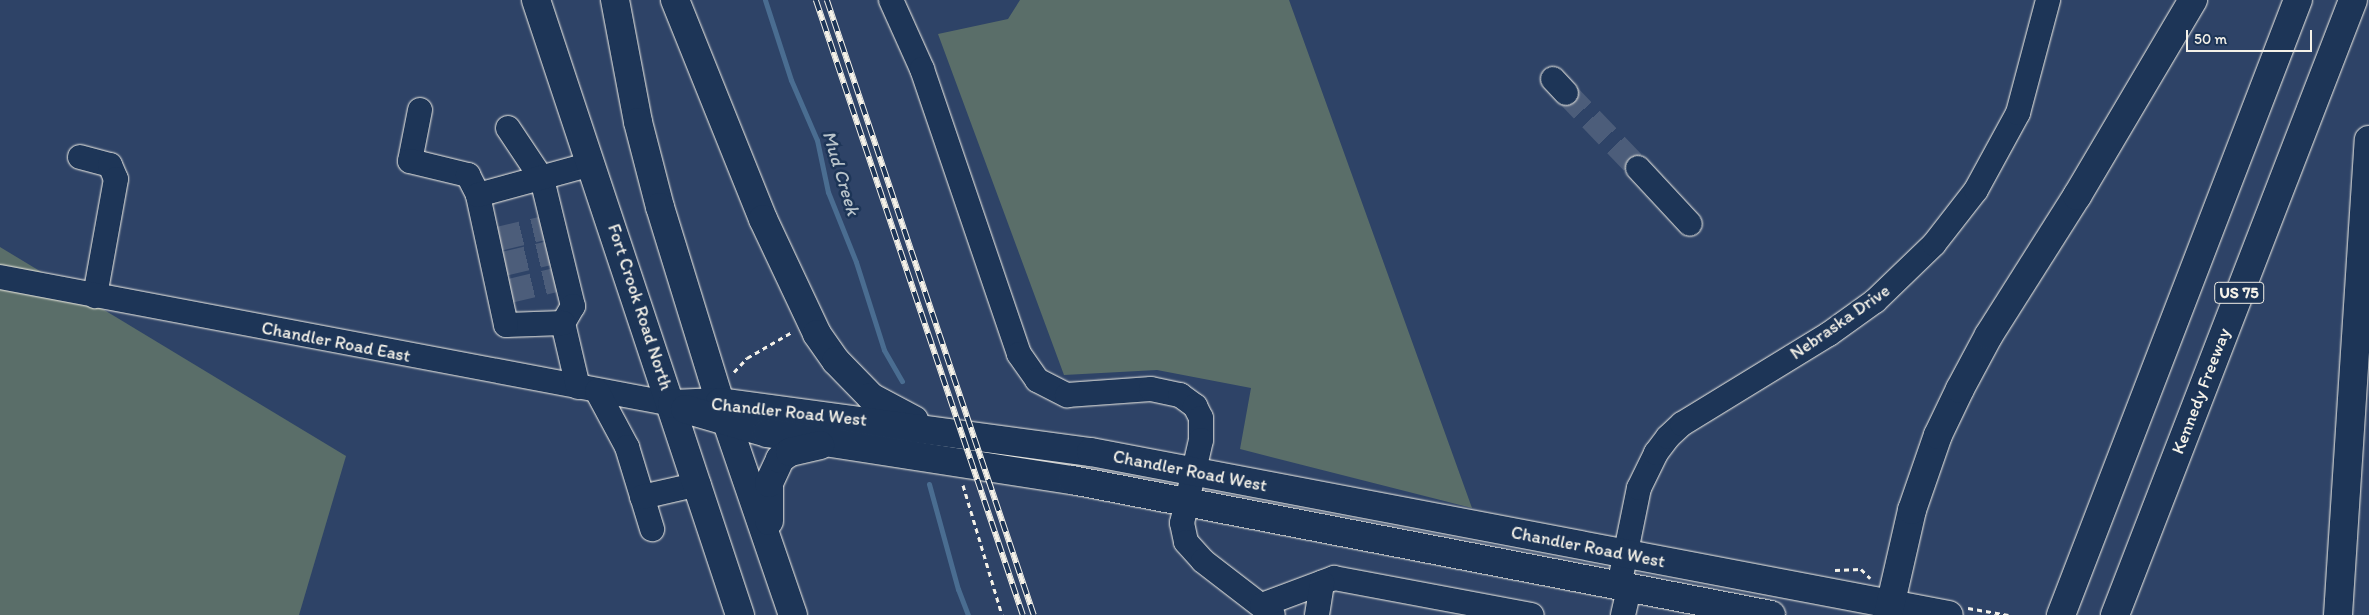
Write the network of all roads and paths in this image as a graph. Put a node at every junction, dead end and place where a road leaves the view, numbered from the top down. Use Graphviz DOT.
graph roads {
  1 [pos="536,0"];
  2 [pos="615,0"];
  3 [pos="675,0"];
  4 [pos="891,0"];
  5 [pos="2048,0"];
  6 [pos="2193,0"];
  7 [pos="2298,0"];
  8 [pos="2353,0"];
  9 [pos="420,110"];
  10 [pos="508,128"];
  11 [pos="2369,140"];
  12 [pos="80,157"];
  13 [pos="591,164"];
  14 [pos="1638,168"];
  15 [pos="542,179"];
  16 [pos="478,195"];
  17 [pos="1690,224"];
  18 [pos="0,277"];
  19 [pos="95,296"];
  20 [pos="806,314"];
  21 [pos="562,323"];
  22 [pos="588,389"];
  23 [pos="672,404"];
  24 [pos="721,404"];
  25 [pos="962,433"];
  26 [pos="830,443"];
  27 [pos="960,462"];
  28 [pos="1195,471"];
  29 [pos="698,484"];
  30 [pos="642,497"];
  31 [pos="1189,502"];
  32 [pos="652,529"];
  33 [pos="773,554"];
  34 [pos="1626,554"];
  35 [pos="1322,582"];
  36 [pos="1624,587"];
  37 [pos="1889,609"];
  38 [pos="1268,610"];
  39 [pos="740,615"];
  40 [pos="793,615"];
  41 [pos="1002,615"];
  42 [pos="1317,615"];
  43 [pos="1532,615"];
  44 [pos="1623,615"];
  45 [pos="1771,615"];
  46 [pos="1949,615"];
  47 [pos="2061,615"];
  48 [pos="2114,615"];
  49 [pos="2338,615"];
  1 -- 13 [label="main road, Fort Crook Road North"];
  2 -- 24 [label="main road"];
  3 -- 20 [label="main road"];
  4 -- 28 [label="street"];
  5 -- 34 [label="street, Nebraska Drive"];
  6 -- 37 [label="main road"];
  7 -- 47 [label="main road, US 75"];
  8 -- 48 [label="main road, Kennedy Freeway / US 75"];
  9 -- 16 [label="street"];
  10 -- 15 [label="street"];
  11 -- 49 [label="main road"];
  12 -- 19 [label="street"];
  13 -- 15 [label="street"];
  13 -- 23 [label="main road, Fort Crook Road North"];
  14 -- 17 [label="street"];
  15 -- 16 [label="street"];
  15 -- 21 [label="street"];
  16 -- 21 [label="street"];
  18 -- 19 [label="street, Chandler Road East"];
  19 -- 22 [label="street, Chandler Road East"];
  20 -- 24 [label="path"];
  20 -- 25 [label="main road"];
  21 -- 22 [label="street"];
  22 -- 23 [label="street, Chandler Road East"];
  22 -- 30 [label="street"];
  23 -- 24 [label="main road, Chandler Road West"];
  23 -- 29 [label="main road, Fort Crook Road North"];
  24 -- 25 [label="main road, Chandler Road West"];
  24 -- 26 [label="main road, Chandler Road West"];
  24 -- 33 [label="main road"];
  25 -- 28 [label="main road, Chandler Road West"];
  26 -- 27 [label="main road, Chandler Road West"];
  26 -- 33 [label="main road"];
  27 -- 31 [label="main road, Chandler Road West"];
  27 -- 41 [label="path"];
  28 -- 31 [label="street"];
  28 -- 34 [label="main road, Chandler Road West"];
  29 -- 30 [label="street"];
  29 -- 39 [label="main road, Fort Crook Road North"];
  30 -- 32 [label="street"];
  31 -- 36 [label="main road, Chandler Road West"];
  31 -- 38 [label="street"];
  33 -- 40 [label="main road"];
  34 -- 36 [label="street, Nebraska Drive"];
  34 -- 37 [label="main road, Chandler Road West"];
  35 -- 38 [label="street"];
  35 -- 42 [label="street"];
  35 -- 43 [label="street"];
  36 -- 44 [label="street, Nebraska Drive"];
  36 -- 45 [label="main road, Chandler Road West"];
  37 -- 46 [label="main road, Chandler Road West"];
}
